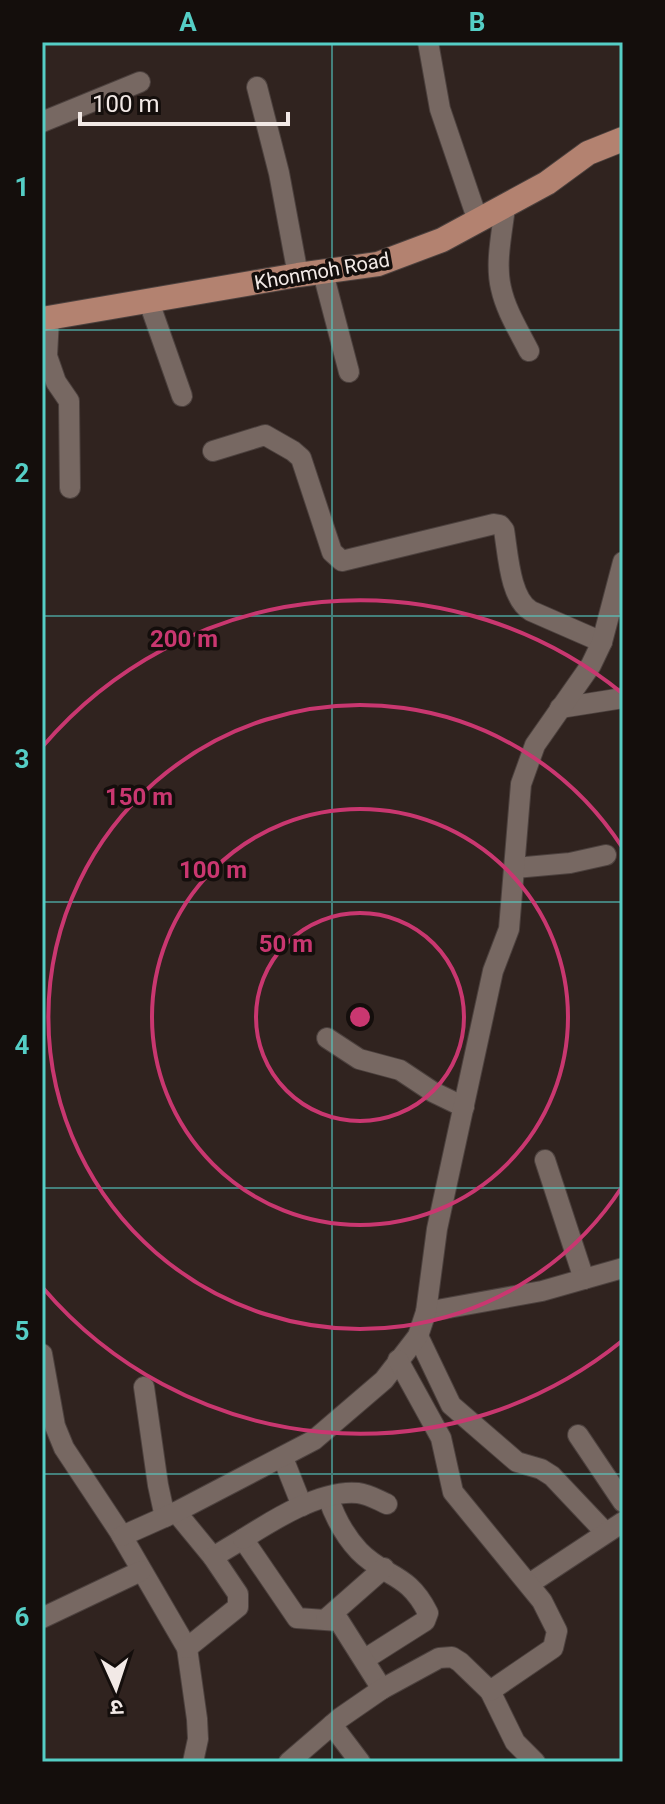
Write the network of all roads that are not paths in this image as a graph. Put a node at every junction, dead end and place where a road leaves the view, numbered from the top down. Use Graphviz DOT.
graph roads {
  1 [pos="428,42"];
  2 [pos="140,82"];
  3 [pos="257,87"];
  4 [pos="42,122"];
  5 [pos="623,139"];
  6 [pos="505,207"];
  7 [pos="478,221"];
  8 [pos="323,273"];
  9 [pos="298,275"];
  10 [pos="149,302"];
  11 [pos="46,319"];
  12 [pos="529,351"];
  13 [pos="349,372"];
  14 [pos="182,396"];
  15 [pos="213,451"];
  16 [pos="70,488"];
  17 [pos="623,562"];
  18 [pos="602,642"];
  19 [pos="623,698"];
  20 [pos="560,708"];
  21 [pos="606,855"];
  22 [pos="515,868"];
  23 [pos="327,1038"];
  24 [pos="464,1107"];
  25 [pos="545,1160"];
  26 [pos="623,1268"];
  27 [pos="584,1279"];
  28 [pos="426,1312"];
  29 [pos="418,1336"];
  30 [pos="42,1354"];
  31 [pos="398,1360"];
  32 [pos="144,1387"];
  33 [pos="578,1435"];
  34 [pos="283,1458"];
  35 [pos="328,1497"];
  36 [pos="623,1502"];
  37 [pos="387,1504"];
  38 [pos="302,1506"];
  39 [pos="170,1515"];
  40 [pos="614,1527"];
  41 [pos="122,1536"];
  42 [pos="243,1539"];
  43 [pos="213,1557"];
  44 [pos="384,1568"];
  45 [pos="141,1571"];
  46 [pos="529,1584"];
  47 [pos="42,1618"];
  48 [pos="326,1619"];
  49 [pos="187,1648"];
  50 [pos="365,1659"];
  51 [pos="382,1689"];
  52 [pos="490,1691"];
  53 [pos="332,1725"];
  54 [pos="193,1762"];
  55 [pos="289,1762"];
  56 [pos="360,1762"];
  57 [pos="535,1762"];
  1 -- 7 [label="street"];
  2 -- 4 [label="street"];
  3 -- 9 [label="street"];
  5 -- 6 [label="main road, Khonmoh Road"];
  6 -- 7 [label="main road, Khonmoh Road"];
  6 -- 12 [label="street"];
  7 -- 8 [label="main road, Khonmoh Road"];
  8 -- 9 [label="main road, Khonmoh Road"];
  8 -- 13 [label="street"];
  9 -- 10 [label="main road, Khonmoh Road"];
  10 -- 11 [label="main road, Khonmoh Road"];
  10 -- 14 [label="street"];
  11 -- 16 [label="street"];
  15 -- 18 [label="street"];
  17 -- 18 [label="street"];
  18 -- 20 [label="street"];
  19 -- 20 [label="street"];
  20 -- 22 [label="street"];
  21 -- 22 [label="street"];
  22 -- 24 [label="street"];
  23 -- 24 [label="street"];
  24 -- 28 [label="street"];
  25 -- 27 [label="street"];
  26 -- 27 [label="street"];
  27 -- 28 [label="street"];
  28 -- 29 [label="street"];
  29 -- 31 [label="street"];
  29 -- 40 [label="street"];
  30 -- 41 [label="street"];
  31 -- 34 [label="street"];
  31 -- 46 [label="street"];
  32 -- 39 [label="street"];
  33 -- 36 [label="street"];
  34 -- 38 [label="street"];
  34 -- 39 [label="street"];
  35 -- 37 [label="street"];
  35 -- 38 [label="street"];
  35 -- 44 [label="street"];
  38 -- 42 [label="street"];
  39 -- 41 [label="street"];
  39 -- 43 [label="street"];
  40 -- 46 [label="street"];
  41 -- 45 [label="street"];
  42 -- 43 [label="street"];
  42 -- 48 [label="street"];
  43 -- 49 [label="street"];
  44 -- 48 [label="street"];
  44 -- 50 [label="street"];
  45 -- 47 [label="street"];
  45 -- 49 [label="street"];
  46 -- 52 [label="street"];
  48 -- 50 [label="street"];
  49 -- 54 [label="street"];
  50 -- 51 [label="street"];
  51 -- 52 [label="street"];
  51 -- 53 [label="street"];
  52 -- 57 [label="street"];
  53 -- 55 [label="street"];
  53 -- 56 [label="street"];
}
